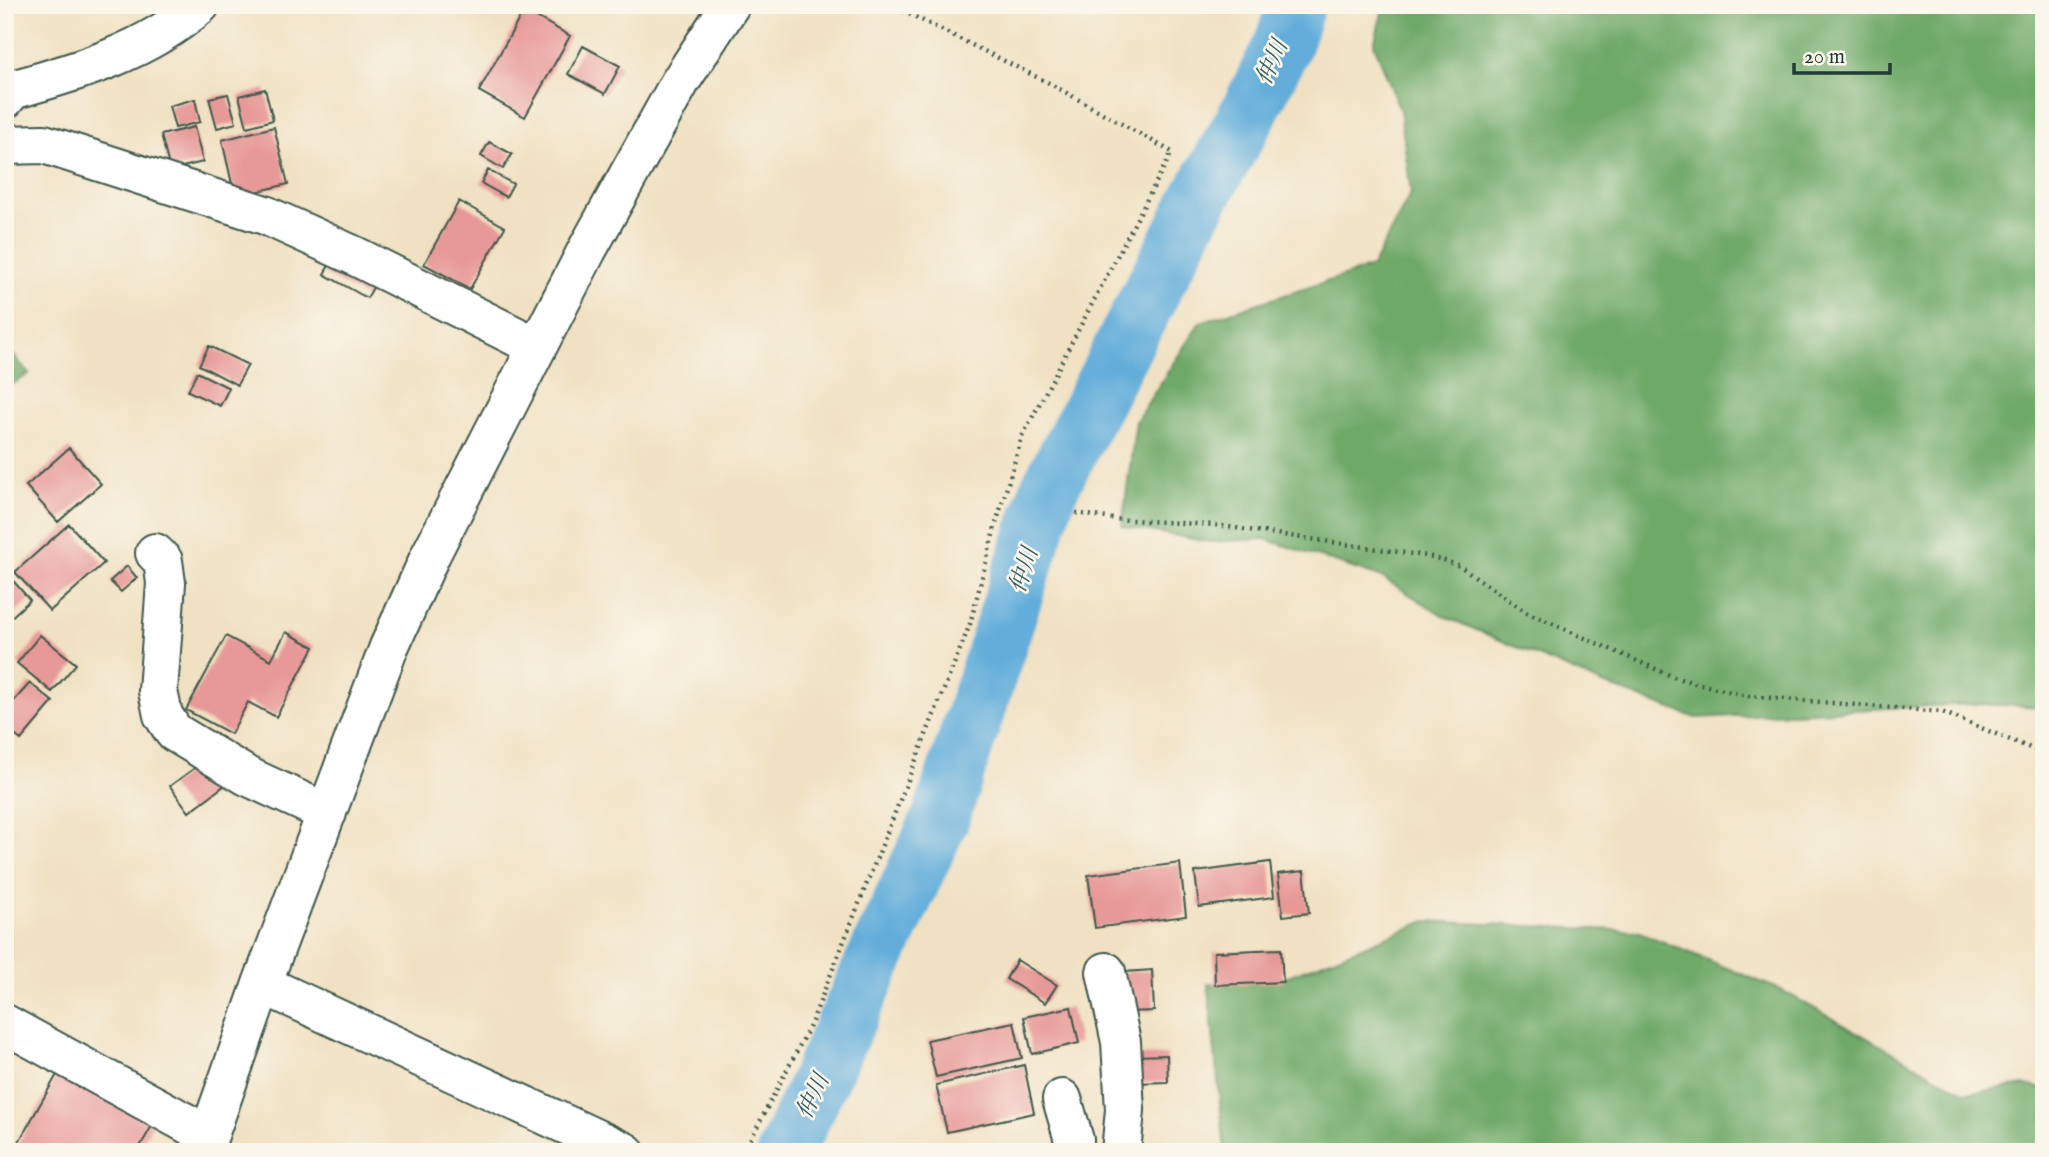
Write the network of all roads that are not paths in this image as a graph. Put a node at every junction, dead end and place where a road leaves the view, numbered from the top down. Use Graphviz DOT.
graph roads {
  1 [pos="200,5"];
  2 [pos="730,5"];
  3 [pos="5,99"];
  4 [pos="5,145"];
  5 [pos="537,347"];
  6 [pos="155,553"];
  7 [pos="327,813"];
  8 [pos="1106,972"];
  9 [pos="262,984"];
  10 [pos="5,1024"];
  11 [pos="1062,1099"];
  12 [pos="206,1143"];
  13 [pos="625,1152"];
  14 [pos="1074,1152"];
  15 [pos="1121,1152"];
  1 -- 3 [label="street"];
  2 -- 5 [label="street"];
  4 -- 5 [label="street"];
  5 -- 7 [label="street"];
  6 -- 7 [label="street"];
  7 -- 9 [label="street"];
  8 -- 15 [label="street"];
  9 -- 12 [label="street"];
  9 -- 13 [label="street"];
  10 -- 12 [label="street"];
  11 -- 14 [label="street"];
}
